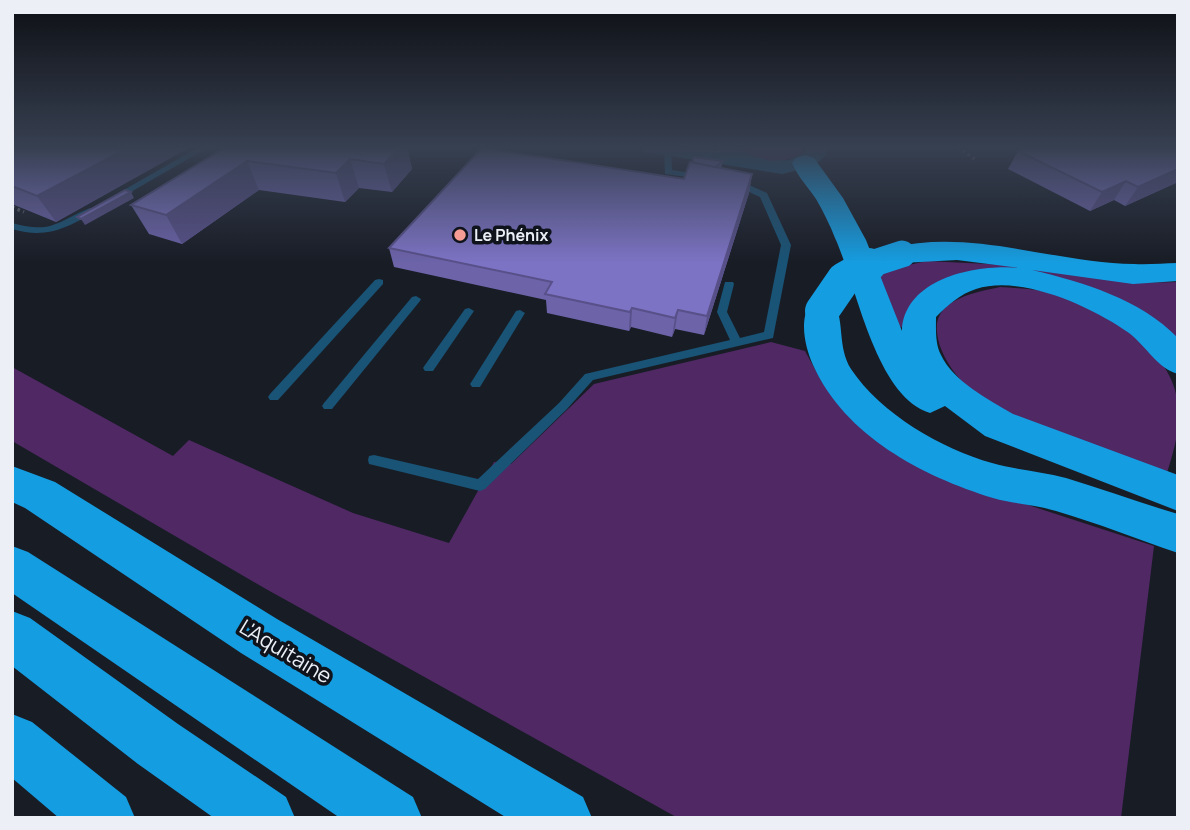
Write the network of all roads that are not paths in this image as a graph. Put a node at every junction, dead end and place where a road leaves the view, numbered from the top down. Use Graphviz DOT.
graph roads {
  1 [pos="135,186"];
  2 [pos="748,186"];
  3 [pos="805,186"];
  4 [pos="817,186"];
  5 [pos="108,201"];
  6 [pos="96,208"];
  7 [pos="12,226"];
  8 [pos="1178,272"];
  9 [pos="379,282"];
  10 [pos="729,284"];
  11 [pos="415,299"];
  12 [pos="469,311"];
  13 [pos="520,313"];
  14 [pos="736,342"];
  15 [pos="1178,362"];
  16 [pos="429,368"];
  17 [pos="476,384"];
  18 [pos="274,397"];
  19 [pos="328,406"];
  20 [pos="374,460"];
  21 [pos="12,483"];
  22 [pos="1036,488"];
  23 [pos="1178,493"];
  24 [pos="1178,504"];
  25 [pos="1178,534"];
  26 [pos="12,567"];
  27 [pos="12,635"];
  28 [pos="12,742"];
  29 [pos="105,818"];
  30 [pos="265,818"];
  31 [pos="392,818"];
  32 [pos="562,818"];
  1 -- 5 [label="lane"];
  2 -- 14 [label="lane"];
  3 -- 22 [label="highway"];
  4 -- 24 [label="highway"];
  6 -- 7 [label="lane"];
  8 -- 22 [label="highway, bridge"];
  9 -- 18 [label="lane"];
  10 -- 14 [label="lane"];
  11 -- 19 [label="lane"];
  12 -- 16 [label="lane"];
  13 -- 17 [label="lane"];
  14 -- 20 [label="lane"];
  15 -- 23 [label="highway"];
  21 -- 32 [label="highway, L'Aquitaine"];
  22 -- 25 [label="highway"];
  26 -- 31 [label="highway"];
  27 -- 30 [label="highway"];
  28 -- 29 [label="highway"];
}
